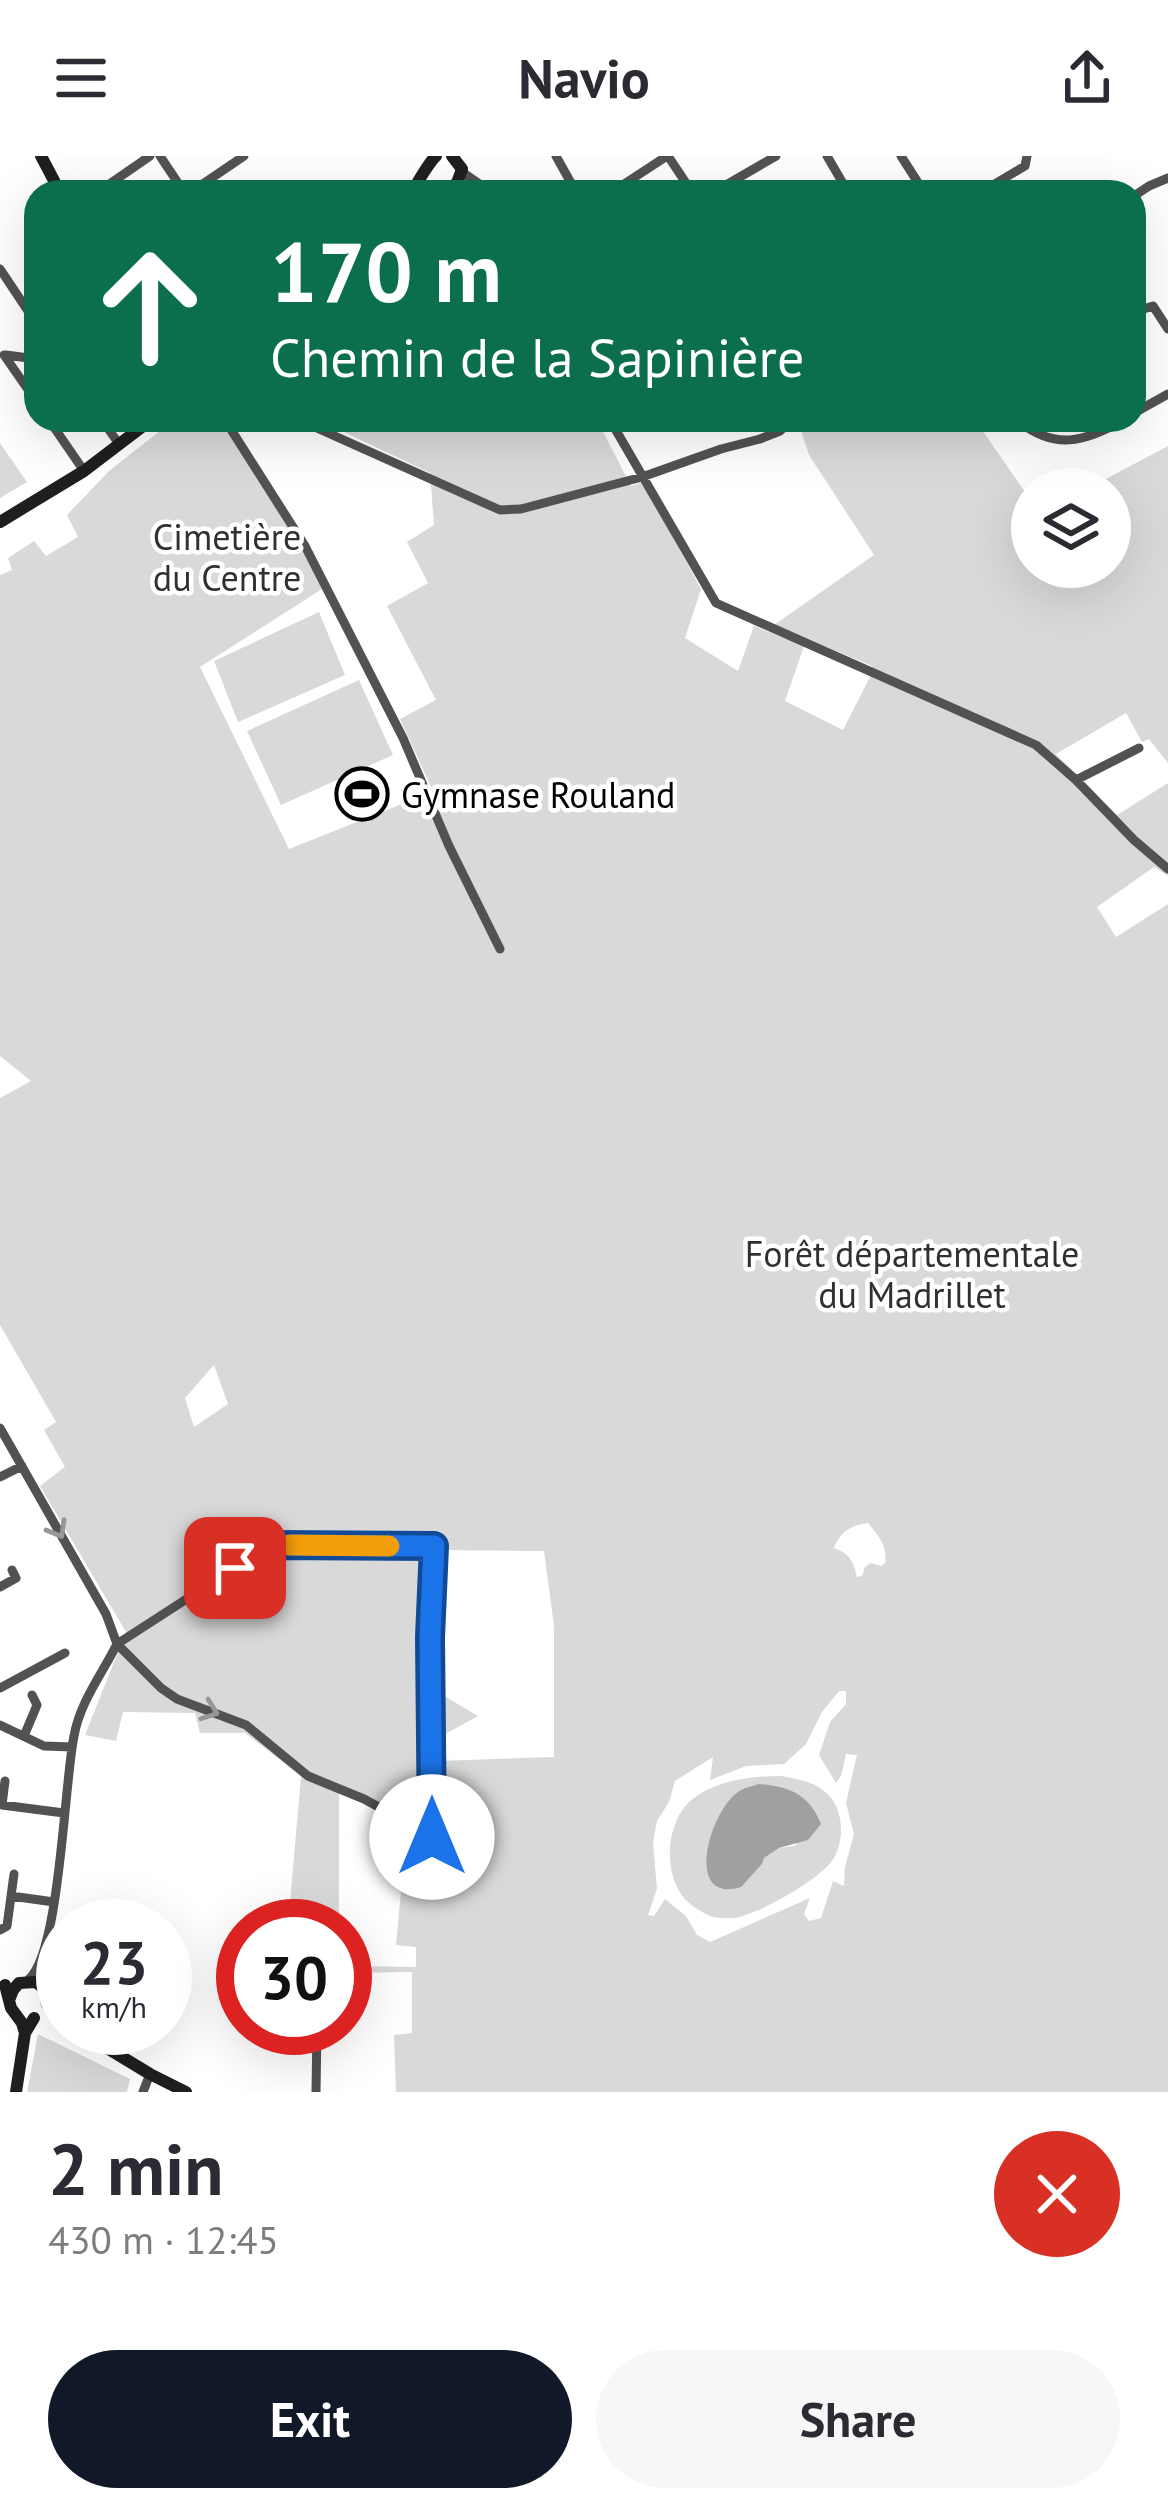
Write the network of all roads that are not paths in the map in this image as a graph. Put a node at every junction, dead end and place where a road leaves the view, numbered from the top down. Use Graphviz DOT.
graph roads {
  1 [pos="150,156"];
  2 [pos="160,156"];
  3 [pos="244,156"];
  4 [pos="436,156"];
  5 [pos="668,156"];
  6 [pos="776,156"];
  7 [pos="1027,156"];
  8 [pos="430,179"];
  9 [pos="115,180"];
  10 [pos="179,180"];
  11 [pos="207,180"];
  12 [pos="631,180"];
  13 [pos="734,180"];
  14 [pos="1001,180"];
  15 [pos="0,269"];
  16 [pos="24,304"];
  17 [pos="1146,308"];
  18 [pos="1168,329"];
  19 [pos="2,354"];
  20 [pos="24,384"];
  21 [pos="57,432"];
  22 [pos="110,432"];
  23 [pos="135,432"];
  24 [pos="233,432"];
  25 [pos="326,432"];
  26 [pos="617,432"];
  27 [pos="778,432"];
  28 [pos="1034,432"];
  29 [pos="1100,432"];
  30 [pos="118,445"];
  31 [pos="84,471"];
  32 [pos="642,477"];
  33 [pos="0,522"];
  34 [pos="1139,748"];
  35 [pos="1076,780"];
  36 [pos="1168,869"];
  37 [pos="500,949"];
  38 [pos="0,1428"];
  39 [pos="22,1466"];
  40 [pos="0,1478"];
  41 [pos="12,1570"];
  42 [pos="0,1587"];
  43 [pos="117,1644"];
  44 [pos="65,1653"];
  45 [pos="0,1688"];
  46 [pos="32,1695"];
  47 [pos="0,1725"];
  48 [pos="24,1736"];
  49 [pos="72,1747"];
  50 [pos="5,1780"];
  51 [pos="64,1813"];
  52 [pos="14,1874"];
  53 [pos="11,1896"];
  54 [pos="36,1899"];
  55 [pos="54,1899"];
  56 [pos="0,1930"];
  57 [pos="11,1987"];
  58 [pos="36,2013"];
  59 [pos="18,2015"];
  60 [pos="36,2017"];
  61 [pos="25,2032"];
  62 [pos="119,2055"];
  63 [pos="316,2055"];
  64 [pos="150,2074"];
  65 [pos="16,2092"];
  66 [pos="142,2092"];
  67 [pos="186,2092"];
  68 [pos="316,2092"];
  1 -- 9 [label="street"];
  2 -- 10 [label="street"];
  3 -- 11 [label="street"];
  4 -- 8 [label="street"];
  5 -- 12 [label="street"];
  6 -- 13 [label="street"];
  7 -- 14 [label="street"];
  15 -- 16 [label="street"];
  17 -- 18 [label="street"];
  19 -- 20 [label="street"];
  21 -- 31 [label="street"];
  22 -- 30 [label="street"];
  23 -- 30 [label="street"];
  24 -- 37 [label="street"];
  25 -- 32 [label="street"];
  26 -- 32 [label="street"];
  27 -- 32 [label="street"];
  28 -- 29 [label="street"];
  30 -- 31 [label="street"];
  31 -- 33 [label="street"];
  32 -- 35 [label="street"];
  34 -- 35 [label="street"];
  35 -- 36 [label="street"];
  38 -- 39 [label="street"];
  39 -- 40 [label="street"];
  39 -- 43 [label="street, one-way"];
  41 -- 42 [label="street"];
  43 -- 43 [label="street, one-way"];
  43 -- 49 [label="street"];
  44 -- 45 [label="street"];
  46 -- 48 [label="street"];
  47 -- 48 [label="street"];
  48 -- 49 [label="street"];
  49 -- 51 [label="street"];
  50 -- 51 [label="street"];
  51 -- 55 [label="street"];
  52 -- 53 [label="street"];
  53 -- 54 [label="street"];
  53 -- 56 [label="street"];
  57 -- 59 [label="street"];
  58 -- 59 [label="street"];
  59 -- 61 [label="street"];
  60 -- 61 [label="street"];
  61 -- 65 [label="street"];
  62 -- 64 [label="street"];
  63 -- 68 [label="street"];
  64 -- 66 [label="street"];
  64 -- 67 [label="street"];
}
